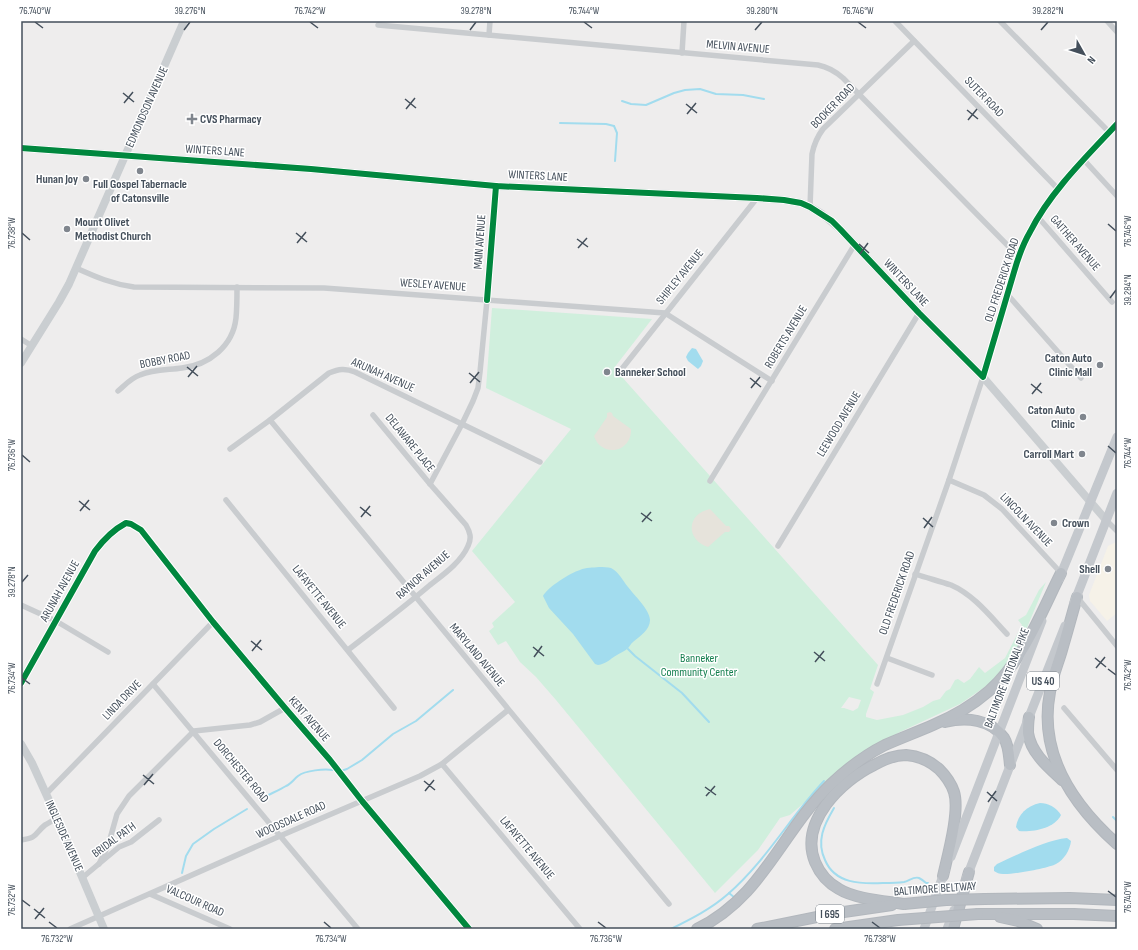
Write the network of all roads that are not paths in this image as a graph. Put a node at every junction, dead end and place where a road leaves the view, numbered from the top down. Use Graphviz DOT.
graph roads {
  1 [pos="184,21"];
  2 [pos="490,21"];
  3 [pos="684,21"];
  4 [pos="895,21"];
  5 [pos="1000,21"];
  6 [pos="1107,21"];
  7 [pos="378,25"];
  8 [pos="1117,32"];
  9 [pos="489,35"];
  10 [pos="914,41"];
  11 [pos="682,53"];
  12 [pos="859,94"];
  13 [pos="1117,124"];
  14 [pos="1109,132"];
  15 [pos="21,148"];
  16 [pos="125,156"];
  17 [pos="1084,160"];
  18 [pos="496,186"];
  19 [pos="1058,189"];
  20 [pos="1117,196"];
  21 [pos="757,198"];
  22 [pos="810,207"];
  23 [pos="1038,217"];
  24 [pos="855,244"];
  25 [pos="1019,257"];
  26 [pos="76,268"];
  27 [pos="237,287"];
  28 [pos="1007,294"];
  29 [pos="487,300"];
  30 [pos="1112,302"];
  31 [pos="664,313"];
  32 [pos="919,314"];
  33 [pos="21,339"];
  34 [pos="32,346"];
  35 [pos="21,363"];
  36 [pos="620,370"];
  37 [pos="983,377"];
  38 [pos="1081,378"];
  39 [pos="772,381"];
  40 [pos="118,391"];
  41 [pos="373,415"];
  42 [pos="270,420"];
  43 [pos="462,424"];
  44 [pos="1117,437"];
  45 [pos="230,450"];
  46 [pos="540,462"];
  47 [pos="949,480"];
  48 [pos="710,481"];
  49 [pos="430,484"];
  50 [pos="1117,493"];
  51 [pos="226,500"];
  52 [pos="1090,500"];
  53 [pos="1106,520"];
  54 [pos="131,524"];
  55 [pos="1117,531"];
  56 [pos="778,546"];
  57 [pos="1061,573"];
  58 [pos="915,574"];
  59 [pos="416,597"];
  60 [pos="1077,597"];
  61 [pos="21,605"];
  62 [pos="56,621"];
  63 [pos="213,622"];
  64 [pos="1007,634"];
  65 [pos="1117,646"];
  66 [pos="348,650"];
  67 [pos="108,652"];
  68 [pos="887,658"];
  69 [pos="932,675"];
  70 [pos="21,683"];
  71 [pos="153,684"];
  72 [pos="877,684"];
  73 [pos="285,708"];
  74 [pos="394,708"];
  75 [pos="1064,708"];
  76 [pos="508,710"];
  77 [pos="1028,717"];
  78 [pos="934,725"];
  79 [pos="194,732"];
  80 [pos="999,733"];
  81 [pos="21,744"];
  82 [pos="442,764"];
  83 [pos="1010,765"];
  84 [pos="1117,769"];
  85 [pos="1064,782"];
  86 [pos="46,794"];
  87 [pos="362,801"];
  88 [pos="56,818"];
  89 [pos="159,820"];
  90 [pos="280,836"];
  91 [pos="21,840"];
  92 [pos="1117,844"];
  93 [pos="99,864"];
  94 [pos="969,872"];
  95 [pos="943,876"];
  96 [pos="82,878"];
  97 [pos="150,894"];
  98 [pos="1117,900"];
  99 [pos="669,904"];
  100 [pos="904,904"];
  101 [pos="982,914"];
  102 [pos="99,916"];
  103 [pos="1117,916"];
  104 [pos="70,929"];
  105 [pos="104,929"];
  106 [pos="230,929"];
  107 [pos="358,929"];
  108 [pos="469,929"];
  109 [pos="580,929"];
  110 [pos="697,929"];
  111 [pos="757,929"];
  112 [pos="835,929"];
  113 [pos="924,929"];
  114 [pos="947,929"];
  115 [pos="953,929"];
  116 [pos="1037,929"];
  1 -- 16 [label="street, EDMONDSON AVENUE"];
  2 -- 9 [label="street"];
  3 -- 11 [label="street"];
  4 -- 10 [label="street, SUTER ROAD"];
  5 -- 14 [label="street"];
  6 -- 8 [label="street"];
  7 -- 9 [label="street, MELVIN AVENUE"];
  9 -- 11 [label="street, MELVIN AVENUE"];
  10 -- 12 [label="street, BOOKER ROAD"];
  10 -- 19 [label="street, SUTER ROAD"];
  11 -- 12 [label="street, MELVIN AVENUE"];
  12 -- 22 [label="street, BOOKER ROAD"];
  12 -- 25 [label="street, MELVIN AVENUE"];
  13 -- 14 [label="street, OLD FREDERICK ROAD"];
  14 -- 17 [label="street, OLD FREDERICK ROAD"];
  15 -- 16 [label="street, WINTERS LANE"];
  16 -- 18 [label="street, WINTERS LANE"];
  16 -- 26 [label="street, EDMONDSON AVENUE"];
  17 -- 19 [label="street, OLD FREDERICK ROAD"];
  17 -- 20 [label="street"];
  18 -- 21 [label="street, WINTERS LANE"];
  18 -- 29 [label="street, MAIN AVENUE"];
  19 -- 23 [label="street, OLD FREDERICK ROAD"];
  21 -- 22 [label="street, WINTERS LANE"];
  21 -- 31 [label="street, SHIPLEY AVENUE"];
  22 -- 24 [label="street, WINTERS LANE"];
  23 -- 25 [label="street, OLD FREDERICK ROAD"];
  23 -- 30 [label="street, GAITHER AVENUE"];
  24 -- 32 [label="street, WINTERS LANE"];
  24 -- 39 [label="street, ROBERTS AVENUE"];
  25 -- 28 [label="street, OLD FREDERICK ROAD"];
  26 -- 27 [label="street, WESLEY AVENUE"];
  26 -- 34 [label="street, EDMONDSON AVENUE"];
  27 -- 29 [label="street, WESLEY AVENUE"];
  27 -- 40 [label="street, BOBBY ROAD"];
  28 -- 37 [label="street, OLD FREDERICK ROAD"];
  28 -- 38 [label="street"];
  29 -- 31 [label="street, WESLEY AVENUE"];
  29 -- 43 [label="street, MAIN AVENUE"];
  31 -- 36 [label="street, SHIPLEY AVENUE"];
  31 -- 39 [label="street, WESLEY AVENUE"];
  32 -- 37 [label="street, WINTERS LANE"];
  32 -- 56 [label="street, LEEWOOD AVENUE"];
  33 -- 34 [label="street"];
  34 -- 35 [label="street, EDMONDSON AVENUE"];
  37 -- 47 [label="street, OLD FREDERICK ROAD"];
  37 -- 52 [label="street, WINTERS LANE"];
  39 -- 48 [label="street, ROBERTS AVENUE"];
  41 -- 49 [label="street, DELAWARE PLACE"];
  42 -- 43 [label="street, ARUNAH AVENUE"];
  42 -- 45 [label="street, ARUNAH AVENUE"];
  42 -- 59 [label="street, MARYLAND AVENUE"];
  43 -- 46 [label="street, ARUNAH AVENUE"];
  43 -- 49 [label="street, MAIN AVENUE"];
  44 -- 52 [label="main road, BALTIMORE NATIONAL PIKE / US 40"];
  47 -- 57 [label="street, LINCOLN AVENUE"];
  47 -- 58 [label="street, OLD FREDERICK ROAD"];
  49 -- 59 [label="street, RAYNOR AVENUE"];
  50 -- 53 [label="main road, US 40"];
  51 -- 66 [label="street, LAFAYETTE AVENUE"];
  52 -- 53 [label="street, WINTERS LANE"];
  52 -- 57 [label="main road, BALTIMORE NATIONAL PIKE / US 40"];
  53 -- 55 [label="street, WINTERS LANE"];
  53 -- 60 [label="main road, US 40"];
  54 -- 62 [label="street, ARUNAH AVENUE"];
  54 -- 63 [label="street, KENT AVENUE"];
  57 -- 78 [label="highway"];
  57 -- 80 [label="main road, BALTIMORE NATIONAL PIKE / US 40"];
  58 -- 64 [label="street"];
  58 -- 68 [label="street, OLD FREDERICK ROAD"];
  59 -- 66 [label="street, RAYNOR AVENUE"];
  59 -- 76 [label="street, MARYLAND AVENUE"];
  60 -- 65 [label="street"];
  60 -- 77 [label="main road, US 40"];
  60 -- 85 [label="highway"];
  61 -- 62 [label="street"];
  62 -- 67 [label="street"];
  62 -- 70 [label="street, ARUNAH AVENUE"];
  63 -- 71 [label="street, LINDA DRIVE"];
  63 -- 73 [label="street, KENT AVENUE"];
  66 -- 74 [label="street, LAFAYETTE AVENUE"];
  68 -- 69 [label="street"];
  68 -- 72 [label="street, OLD FREDERICK ROAD"];
  71 -- 79 [label="street, DORCHESTER ROAD"];
  71 -- 86 [label="street, LINDA DRIVE"];
  73 -- 79 [label="street"];
  73 -- 87 [label="street, KENT AVENUE"];
  75 -- 84 [label="street"];
  76 -- 82 [label="street, WOODSDALE ROAD"];
  76 -- 99 [label="street, MARYLAND AVENUE"];
  77 -- 83 [label="main road, US 40"];
  77 -- 85 [label="highway"];
  78 -- 80 [label="highway"];
  78 -- 110 [label="highway"];
  79 -- 90 [label="street, DORCHESTER ROAD"];
  79 -- 93 [label="street"];
  80 -- 83 [label="highway"];
  80 -- 95 [label="main road, BALTIMORE NATIONAL PIKE / US 40"];
  81 -- 86 [label="street, INGLESIDE AVENUE"];
  82 -- 87 [label="street, WOODSDALE ROAD"];
  82 -- 109 [label="street, LAFAYETTE AVENUE"];
  83 -- 94 [label="main road, US 40"];
  85 -- 92 [label="highway"];
  86 -- 88 [label="street, INGLESIDE AVENUE"];
  87 -- 90 [label="street, WOODSDALE ROAD"];
  87 -- 108 [label="street, KENT AVENUE"];
  88 -- 91 [label="street"];
  88 -- 96 [label="street, INGLESIDE AVENUE"];
  89 -- 93 [label="street, BRIDAL PATH"];
  90 -- 97 [label="street, WOODSDALE ROAD"];
  90 -- 107 [label="street, DORCHESTER ROAD"];
  93 -- 96 [label="street, BRIDAL PATH"];
  94 -- 114 [label="main road, US 40"];
  94 -- 115 [label="highway"];
  95 -- 100 [label="highway"];
  95 -- 113 [label="main road, BALTIMORE NATIONAL PIKE / US 40"];
  96 -- 102 [label="street, INGLESIDE AVENUE"];
  97 -- 102 [label="street, WOODSDALE ROAD"];
  97 -- 106 [label="street, VALCOUR ROAD"];
  98 -- 100 [label="highway, BALTIMORE BELTWAY / I 695, bridge"];
  100 -- 111 [label="highway, BALTIMORE BELTWAY / I 695"];
  101 -- 103 [label="highway, I 695"];
  101 -- 112 [label="highway, I 695, bridge"];
  101 -- 116 [label="highway"];
  102 -- 104 [label="street, WOODSDALE ROAD"];
  102 -- 105 [label="street, INGLESIDE AVENUE"];
}
